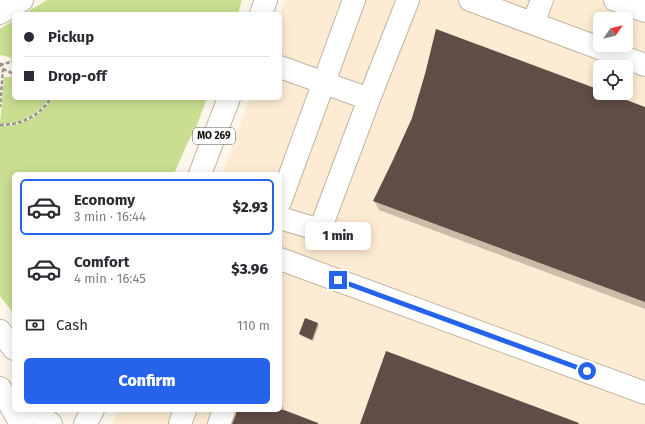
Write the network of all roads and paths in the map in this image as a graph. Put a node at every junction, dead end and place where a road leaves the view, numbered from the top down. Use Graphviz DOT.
graph roads {
  1 [pos="22,0"];
  2 [pos="266,0"];
  3 [pos="354,0"];
  4 [pos="408,0"];
  5 [pos="470,0"];
  6 [pos="542,0"];
  7 [pos="615,0"];
  8 [pos="645,11"];
  9 [pos="262,12"];
  10 [pos="0,13"];
  11 [pos="533,24"];
  12 [pos="12,62"];
  13 [pos="0,65"];
  14 [pos="645,65"];
  15 [pos="282,68"];
  16 [pos="3,69"];
  17 [pos="12,73"];
  18 [pos="323,83"];
  19 [pos="369,99"];
  20 [pos="49,100"];
  21 [pos="228,100"];
  22 [pos="0,107"];
  23 [pos="0,125"];
  24 [pos="201,172"];
  25 [pos="282,196"];
  26 [pos="282,219"];
  27 [pos="282,260"];
  28 [pos="0,331"];
  29 [pos="12,346"];
  30 [pos="0,377"];
  31 [pos="0,388"];
  32 [pos="12,390"];
  33 [pos="645,393"];
  34 [pos="12,409"];
  35 [pos="14,412"];
  36 [pos="36,412"];
  37 [pos="58,412"];
  38 [pos="92,412"];
  39 [pos="184,412"];
  40 [pos="223,412"];
  41 [pos="21,424"];
  42 [pos="51,424"];
  43 [pos="67,424"];
  44 [pos="86,424"];
  45 [pos="180,424"];
  46 [pos="219,424"];
  1 -- 10 [label="main road"];
  2 -- 9 [label="main road"];
  3 -- 18 [label="main road"];
  4 -- 19 [label="main road"];
  5 -- 11 [label="main road"];
  6 -- 11 [label="main road"];
  7 -- 8 [label="main road"];
  11 -- 14 [label="main road"];
  12 -- 13 [label="path"];
  13 -- 16 [label="path"];
  15 -- 18 [label="main road"];
  16 -- 17 [label="path"];
  16 -- 22 [label="path"];
  18 -- 19 [label="main road"];
  18 -- 25 [label="main road"];
  19 -- 26 [label="main road"];
  20 -- 23 [label="path"];
  21 -- 24 [label="main road, MO 269"];
  27 -- 33 [label="main road"];
  28 -- 29 [label="main road"];
  30 -- 32 [label="main road"];
  31 -- 34 [label="main road"];
  35 -- 41 [label="main road"];
  36 -- 42 [label="main road"];
  37 -- 43 [label="main road"];
  38 -- 44 [label="main road"];
  39 -- 45 [label="main road"];
  40 -- 46 [label="main road"];
}
